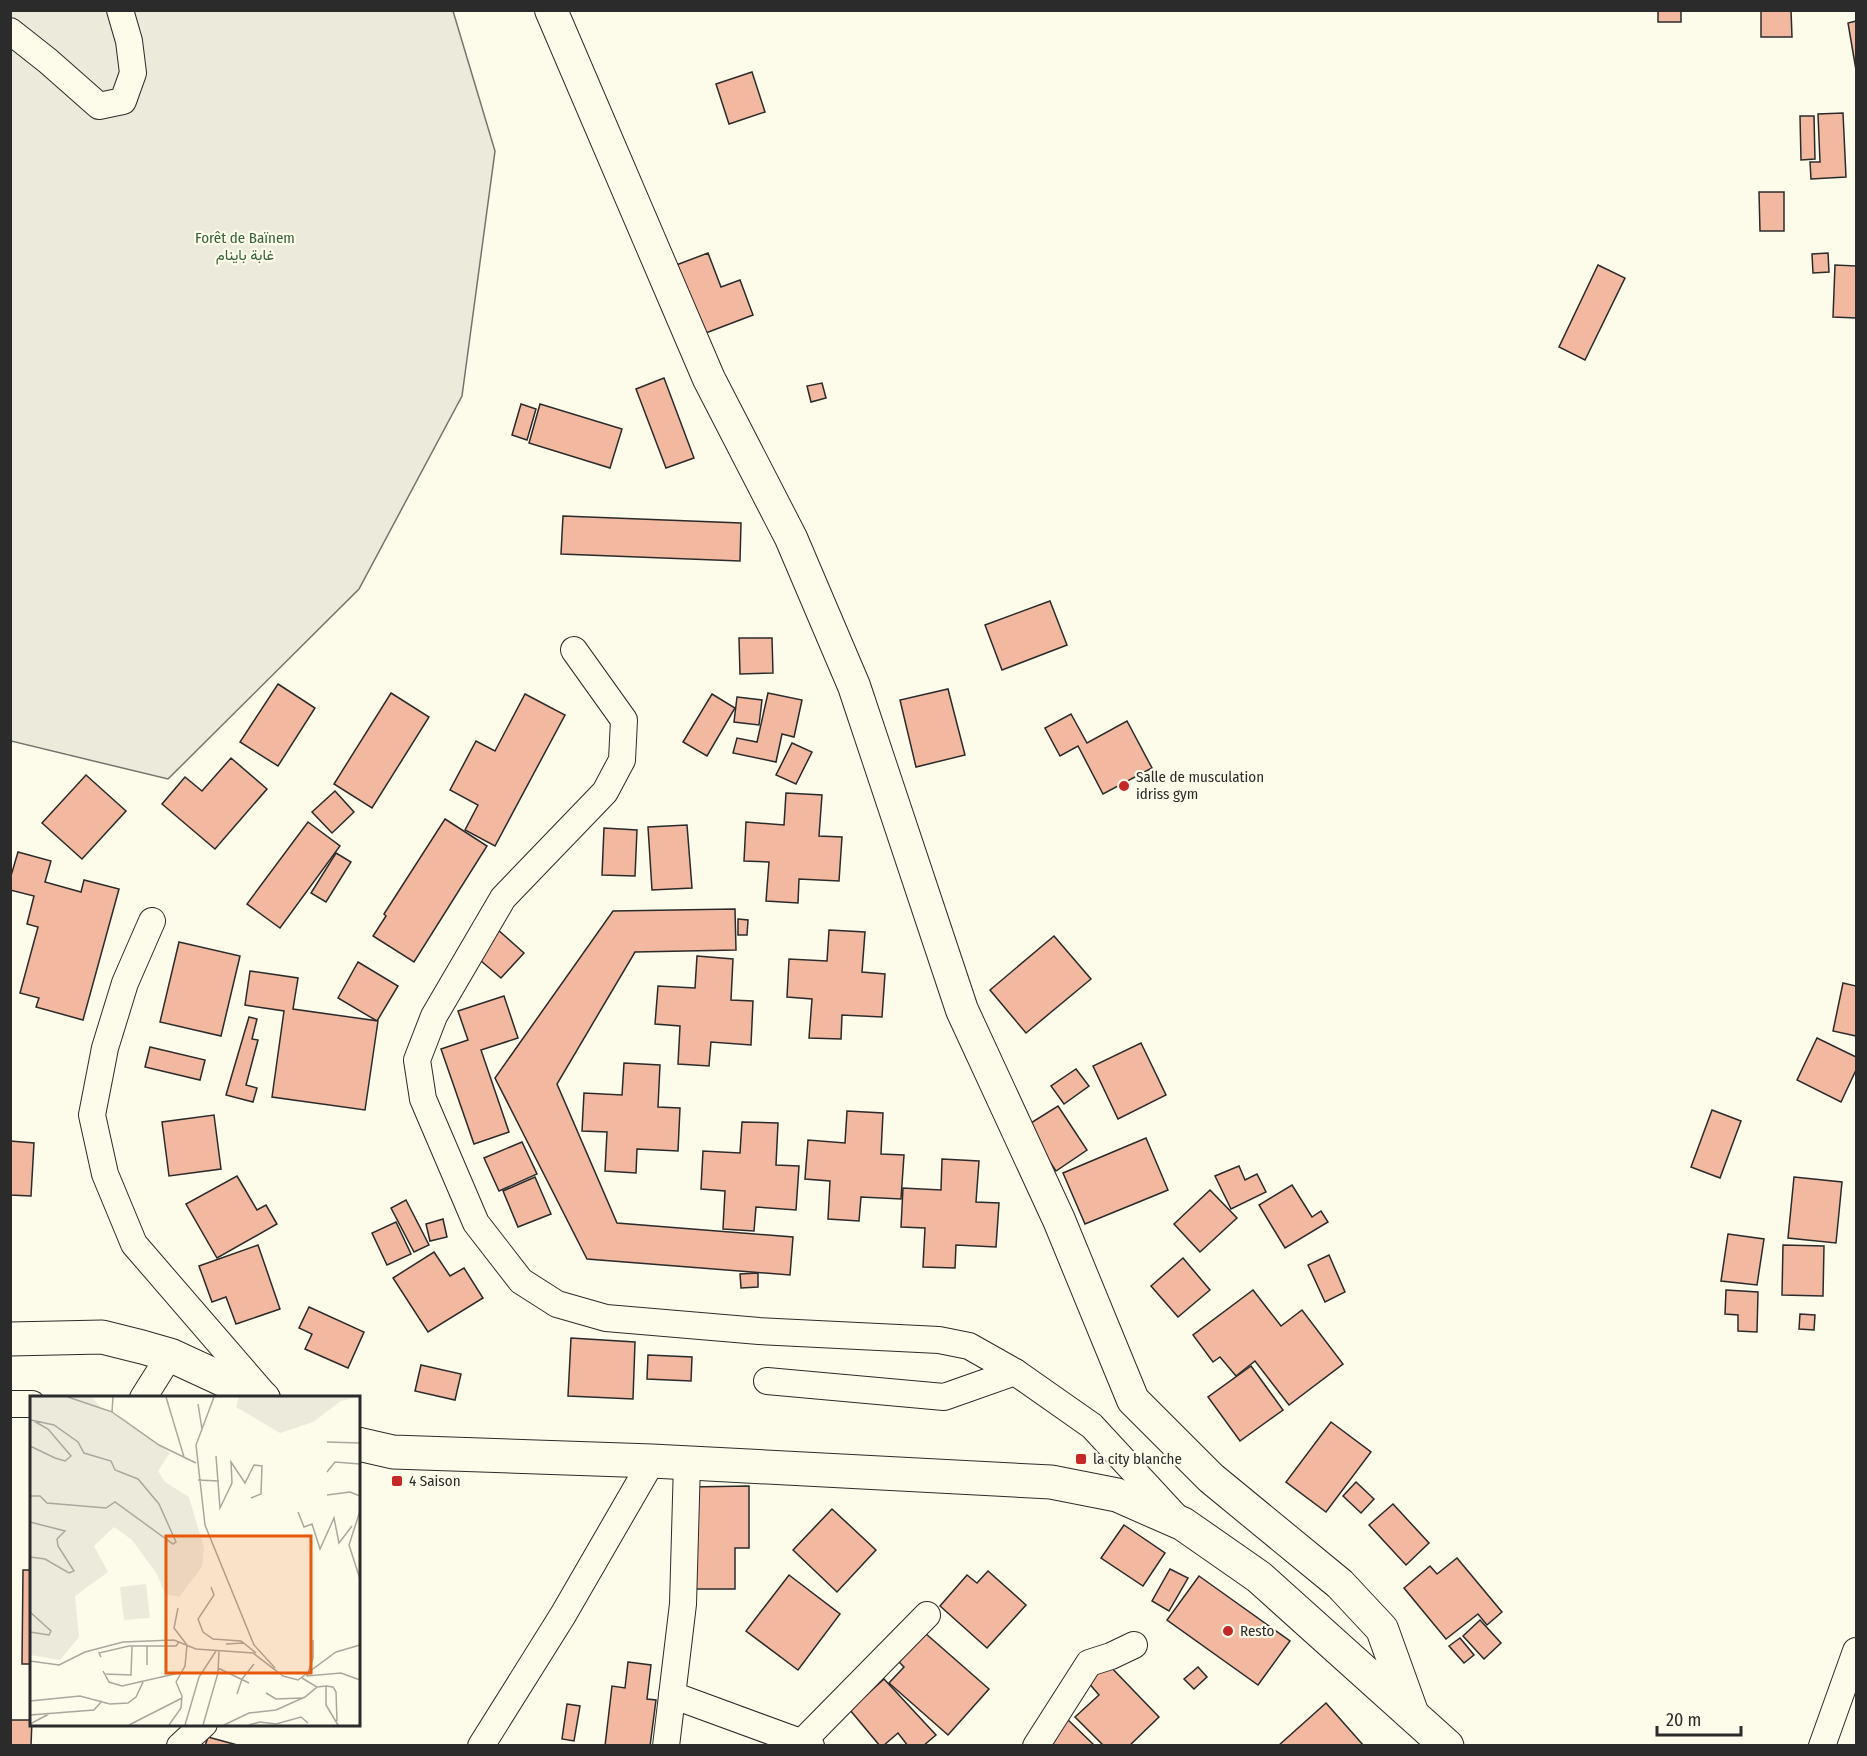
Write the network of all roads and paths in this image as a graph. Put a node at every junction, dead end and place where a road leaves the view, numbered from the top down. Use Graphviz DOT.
graph roads {
  1 [pos="120,10"];
  2 [pos="551,10"];
  3 [pos="10,31"];
  4 [pos="574,650"];
  5 [pos="152,921"];
  6 [pos="10,1339"];
  7 [pos="170,1355"];
  8 [pos="1014,1372"];
  9 [pos="767,1381"];
  10 [pos="144,1396"];
  11 [pos="261,1396"];
  12 [pos="263,1396"];
  13 [pos="10,1404"];
  14 [pos="30,1404"];
  15 [pos="360,1444"];
  16 [pos="652,1461"];
  17 [pos="687,1463"];
  18 [pos="1183,1524"];
  19 [pos="927,1615"];
  20 [pos="1134,1645"];
  21 [pos="1857,1651"];
  22 [pos="672,1695"];
  23 [pos="1413,1714"];
  24 [pos="203,1726"];
  25 [pos="807,1743"];
  26 [pos="180,1746"];
  27 [pos="481,1746"];
  28 [pos="666,1746"];
  29 [pos="1036,1746"];
  30 [pos="1446,1746"];
  31 [pos="1822,1746"];
  1 -- 3 [label="street"];
  2 -- 23 [label="street"];
  4 -- 8 [label="street"];
  5 -- 12 [label="street"];
  6 -- 7 [label="main road"];
  7 -- 10 [label="street"];
  7 -- 11 [label="main road"];
  8 -- 9 [label="street"];
  8 -- 18 [label="street"];
  13 -- 14 [label="street"];
  15 -- 16 [label="main road"];
  16 -- 17 [label="main road"];
  16 -- 27 [label="street"];
  17 -- 18 [label="main road"];
  17 -- 22 [label="street"];
  18 -- 23 [label="main road"];
  19 -- 25 [label="street"];
  20 -- 29 [label="street"];
  21 -- 31 [label="street"];
  22 -- 25 [label="street"];
  22 -- 28 [label="street"];
  23 -- 30 [label="main road"];
  24 -- 26 [label="street"];
}
